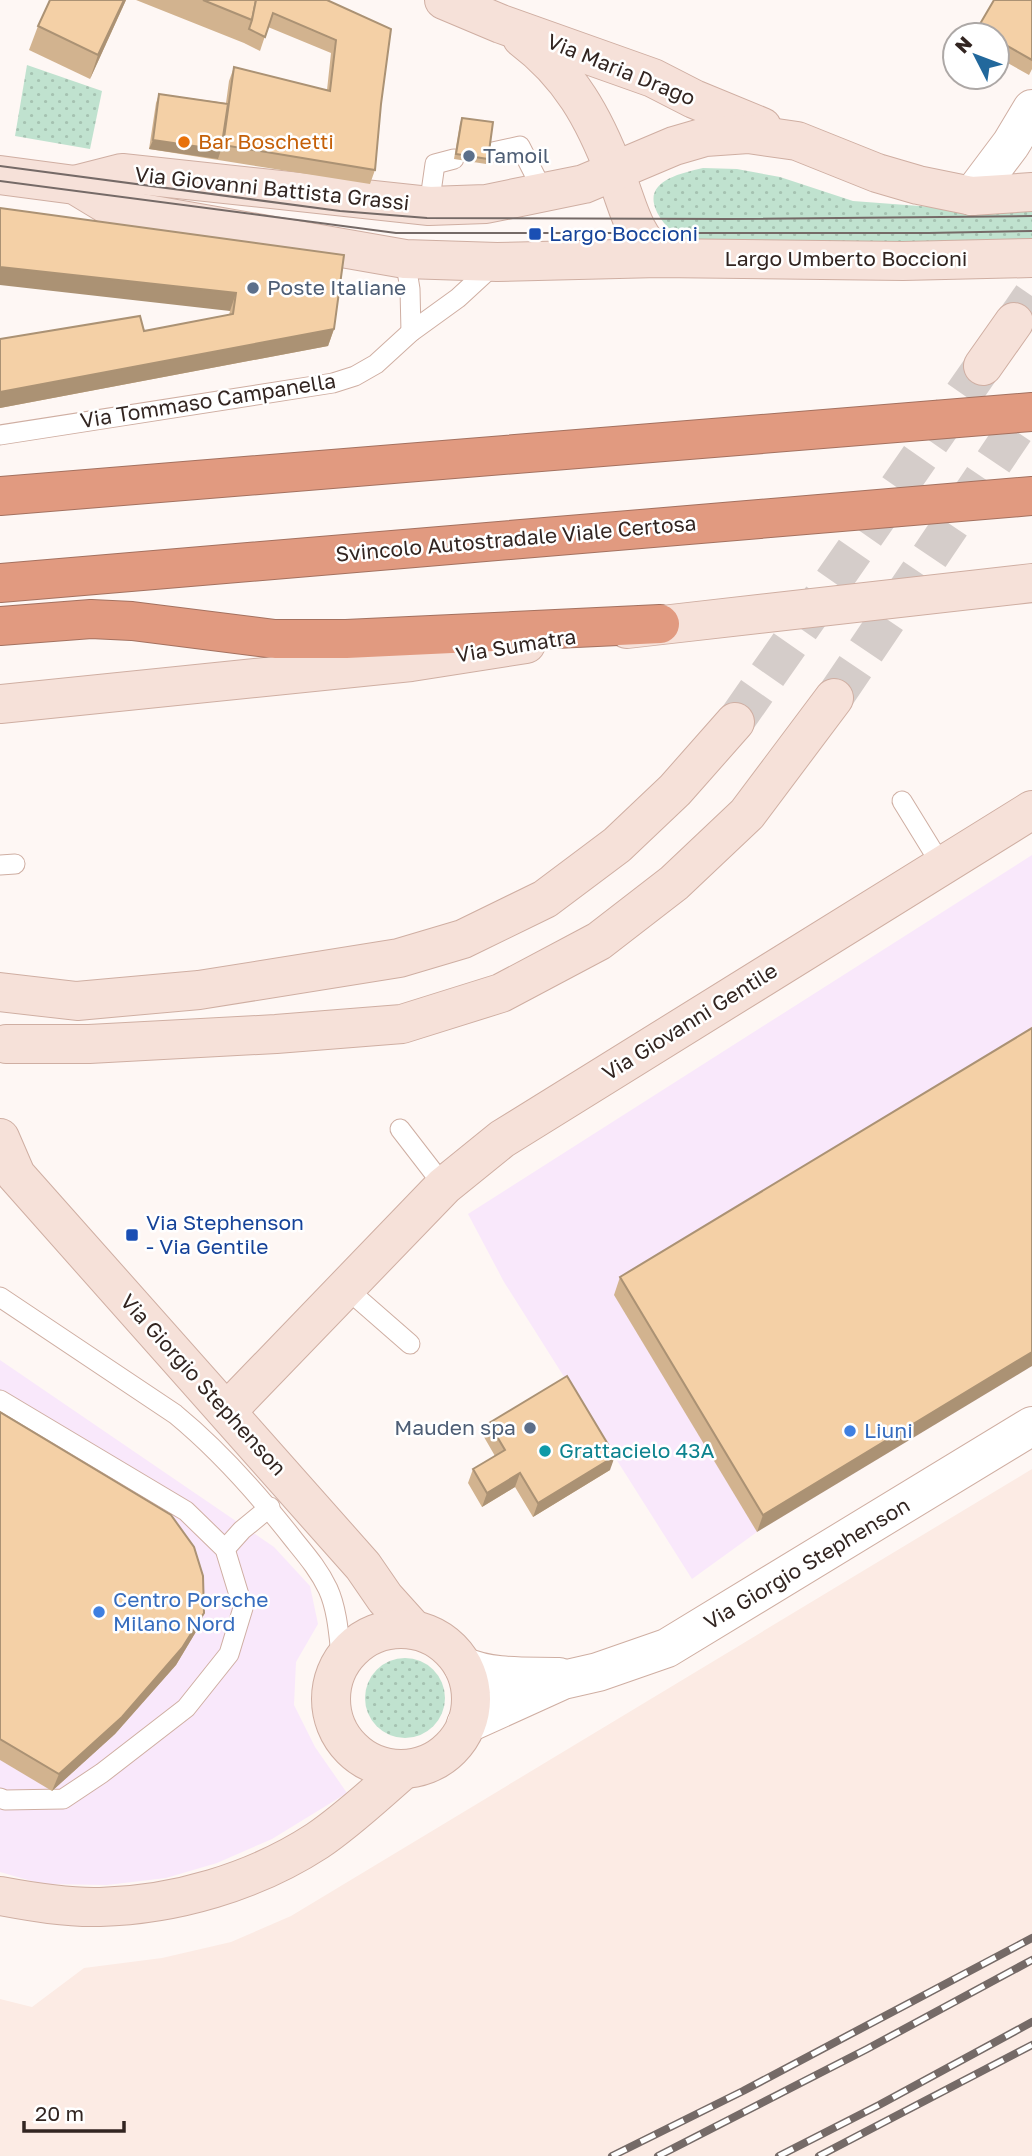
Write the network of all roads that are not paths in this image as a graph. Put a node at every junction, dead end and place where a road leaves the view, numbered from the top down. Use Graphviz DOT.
graph roads {
  1 [pos="444,0"];
  2 [pos="501,24"];
  3 [pos="1032,109"];
  4 [pos="797,141"];
  5 [pos="488,153"];
  6 [pos="454,159"];
  7 [pos="615,173"];
  8 [pos="0,175"];
  9 [pos="75,185"];
  10 [pos="1032,192"];
  11 [pos="544,193"];
  12 [pos="972,196"];
  13 [pos="429,206"];
  14 [pos="659,258"];
  15 [pos="1032,258"];
  16 [pos="405,259"];
  17 [pos="497,262"];
  18 [pos="1014,322"];
  19 [pos="411,332"];
  20 [pos="983,366"];
  21 [pos="1032,412"];
  22 [pos="0,435"];
  23 [pos="0,496"];
  24 [pos="1032,496"];
  25 [pos="0,583"];
  26 [pos="1032,583"];
  27 [pos="660,624"];
  28 [pos="0,626"];
  29 [pos="834,698"];
  30 [pos="4,704"];
  31 [pos="735,722"];
  32 [pos="902,801"];
  33 [pos="1032,810"];
  34 [pos="942,866"];
  35 [pos="0,992"];
  36 [pos="2,1044"];
  37 [pos="400,1129"];
  38 [pos="0,1138"];
  39 [pos="444,1186"];
  40 [pos="347,1289"];
  41 [pos="0,1297"];
  42 [pos="410,1344"];
  43 [pos="0,1400"];
  44 [pos="227,1411"];
  45 [pos="1032,1426"];
  46 [pos="270,1507"];
  47 [pos="225,1549"];
  48 [pos="412,1629"];
  49 [pos="342,1663"];
  50 [pos="463,1666"];
  51 [pos="571,1677"];
  52 [pos="466,1724"];
  53 [pos="403,1770"];
  54 [pos="0,1798"];
  55 [pos="0,1896"];
  1 -- 2 [label="street, Via Maria Drago"];
  2 -- 4 [label="street, Via Maria Drago"];
  2 -- 7 [label="street"];
  3 -- 12 [label="street"];
  4 -- 7 [label="street"];
  4 -- 12 [label="street"];
  5 -- 11 [label="lane"];
  6 -- 13 [label="lane"];
  7 -- 11 [label="street"];
  7 -- 14 [label="street"];
  8 -- 9 [label="street, Via Giovanni Battista Grassi"];
  9 -- 13 [label="street, Via Giovanni Battista Grassi"];
  9 -- 16 [label="street, Via Giovanni Battista Grassi"];
  10 -- 12 [label="street"];
  11 -- 13 [label="street"];
  14 -- 15 [label="street, Largo Umberto Boccioni"];
  14 -- 17 [label="street, Largo Umberto Boccioni"];
  16 -- 17 [label="street, Largo Umberto Boccioni"];
  16 -- 19 [label="lane"];
  17 -- 19 [label="lane"];
  18 -- 20 [label="street"];
  19 -- 22 [label="lane, Via Tommaso Campanella"];
  21 -- 23 [label="highway"];
  24 -- 25 [label="highway, Svincolo Autostradale Viale Certosa"];
  26 -- 27 [label="street, Via Sumatra"];
  27 -- 28 [label="highway"];
  27 -- 30 [label="street, Via Sumatra"];
  29 -- 36 [label="street"];
  31 -- 35 [label="street"];
  32 -- 34 [label="lane"];
  33 -- 34 [label="street, Via Giovanni Gentile"];
  34 -- 39 [label="street, Via Giovanni Gentile"];
  37 -- 39 [label="lane"];
  38 -- 44 [label="street, Via Giorgio Stephenson"];
  39 -- 40 [label="street, Via Giovanni Gentile"];
  40 -- 42 [label="lane"];
  40 -- 44 [label="street, Via Giovanni Gentile"];
  41 -- 46 [label="lane, Via Giorgio Stephenson"];
  43 -- 47 [label="lane"];
  44 -- 48 [label="street, Via Giorgio Stephenson"];
  45 -- 51 [label="street, Via Giorgio Stephenson"];
  46 -- 47 [label="lane"];
  46 -- 49 [label="lane, Via Giorgio Stephenson"];
  47 -- 54 [label="lane"];
  48 -- 49 [label="street"];
  48 -- 50 [label="street"];
  49 -- 53 [label="street"];
  50 -- 51 [label="street, Via Giorgio Stephenson"];
  50 -- 52 [label="street"];
  51 -- 52 [label="street, Via Giorgio Stephenson"];
  52 -- 53 [label="street"];
  53 -- 55 [label="street"];
}
